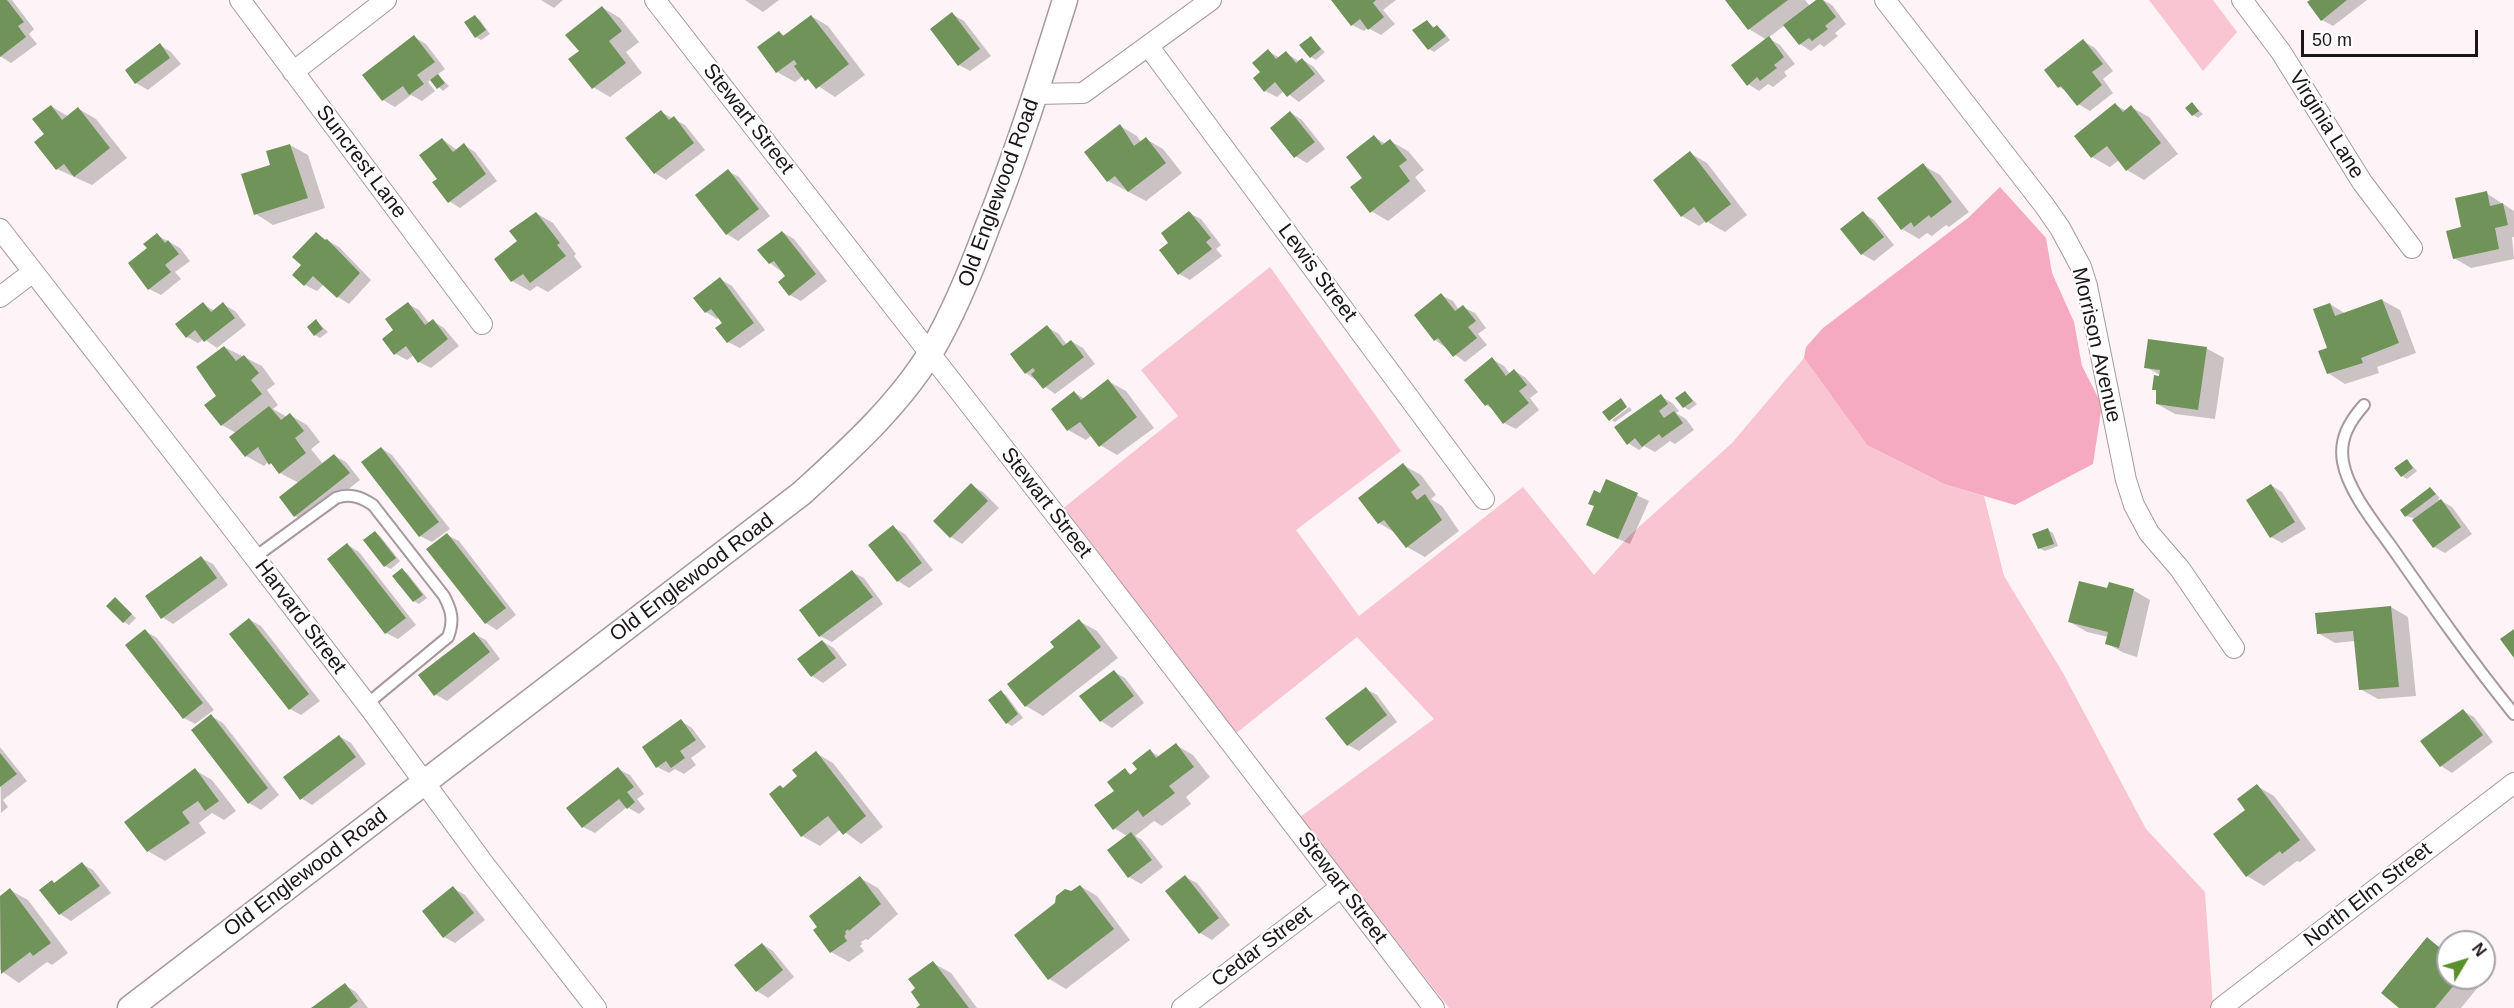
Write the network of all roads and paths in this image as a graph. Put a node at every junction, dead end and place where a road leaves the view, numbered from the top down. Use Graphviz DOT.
graph roads {
  1 [pos="240,0"];
  2 [pos="386,0"];
  3 [pos="655,0"];
  4 [pos="1065,0"];
  5 [pos="1211,0"];
  6 [pos="1885,0"];
  7 [pos="2242,0"];
  8 [pos="1149,47"];
  9 [pos="293,72"];
  10 [pos="1036,94"];
  11 [pos="0,229"];
  12 [pos="2412,248"];
  13 [pos="33,272"];
  14 [pos="0,297"];
  15 [pos="482,324"];
  16 [pos="930,354"];
  17 [pos="2364,405"];
  18 [pos="1484,499"];
  19 [pos="255,557"];
  20 [pos="2234,648"];
  21 [pos="367,704"];
  22 [pos="2514,714"];
  23 [pos="424,783"];
  24 [pos="2514,783"];
  25 [pos="1341,887"];
  26 [pos="130,1008"];
  27 [pos="596,1008"];
  28 [pos="1182,1008"];
  29 [pos="1434,1008"];
  30 [pos="2221,1008"];
  1 -- 9 [label="street, Suncrest Lane"];
  2 -- 9 [label="street"];
  3 -- 16 [label="street, Stewart Street"];
  4 -- 10 [label="street, Old Englewood Road"];
  5 -- 8 [label="street"];
  6 -- 20 [label="street, Morrison Avenue"];
  7 -- 12 [label="street, Virginia Lane"];
  8 -- 10 [label="street"];
  8 -- 18 [label="street, Lewis Street"];
  9 -- 15 [label="street, Suncrest Lane"];
  10 -- 16 [label="street, Old Englewood Road"];
  11 -- 13 [label="street, Harvard Street"];
  13 -- 14 [label="street"];
  13 -- 19 [label="street, Harvard Street"];
  16 -- 23 [label="street, Old Englewood Road"];
  16 -- 25 [label="street, Stewart Street"];
  17 -- 22 [label="lane"];
  19 -- 21 [label="street, Harvard Street"];
  19 -- 21 [label="lane"];
  21 -- 23 [label="street, Harvard Street"];
  23 -- 26 [label="street, Old Englewood Road"];
  23 -- 27 [label="street, Harvard Street"];
  24 -- 30 [label="street, North Elm Street"];
  25 -- 28 [label="street, Cedar Street"];
  25 -- 29 [label="street, Stewart Street"];
}
